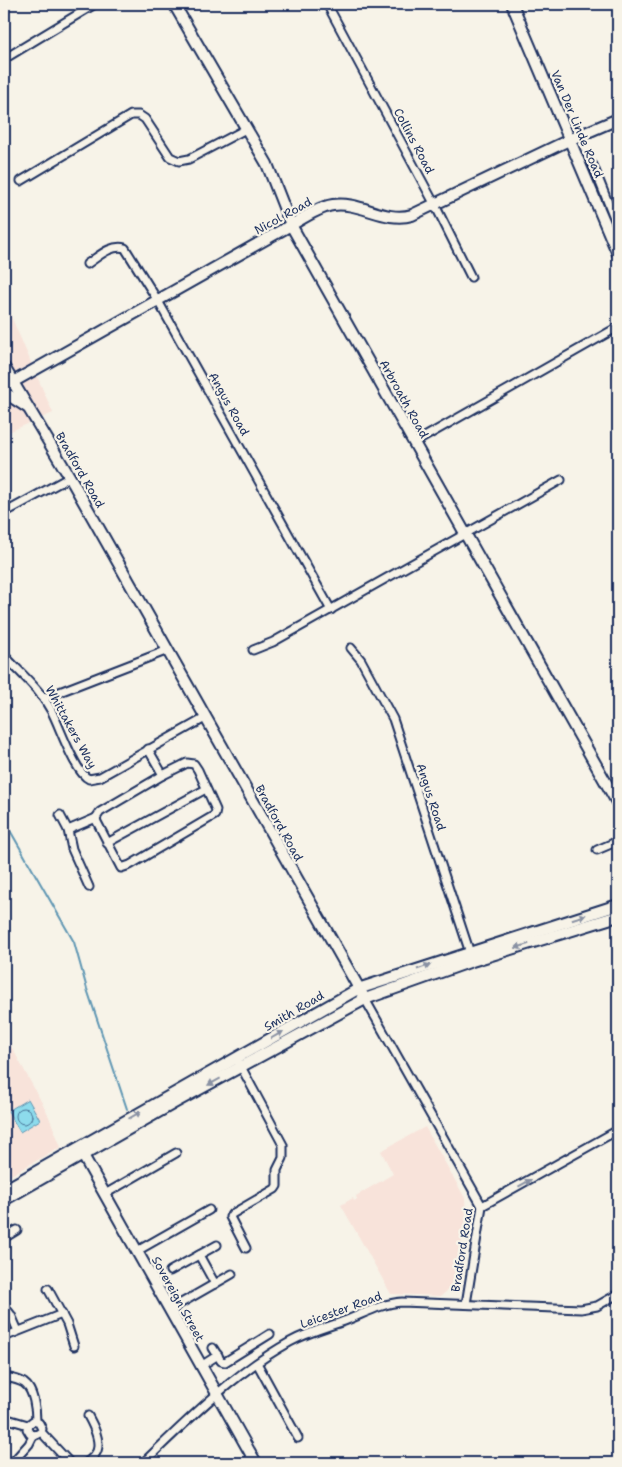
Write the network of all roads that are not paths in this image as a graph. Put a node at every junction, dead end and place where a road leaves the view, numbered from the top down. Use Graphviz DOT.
graph roads {
  1 [pos="95,4"];
  2 [pos="174,4"];
  3 [pos="327,4"];
  4 [pos="334,4"];
  5 [pos="512,4"];
  6 [pos="336,17"];
  7 [pos="4,59"];
  8 [pos="618,119"];
  9 [pos="246,129"];
  10 [pos="569,140"];
  11 [pos="593,165"];
  12 [pos="21,181"];
  13 [pos="435,205"];
  14 [pos="618,224"];
  15 [pos="291,225"];
  16 [pos="618,254"];
  17 [pos="87,264"];
  18 [pos="471,276"];
  19 [pos="158,301"];
  20 [pos="618,327"];
  21 [pos="4,362"];
  22 [pos="4,367"];
  23 [pos="30,371"];
  24 [pos="8,384"];
  25 [pos="4,395"];
  26 [pos="28,406"];
  27 [pos="414,443"];
  28 [pos="70,477"];
  29 [pos="561,480"];
  30 [pos="4,513"];
  31 [pos="465,534"];
  32 [pos="331,610"];
  33 [pos="351,648"];
  34 [pos="168,650"];
  35 [pos="253,650"];
  36 [pos="4,655"];
  37 [pos="44,698"];
  38 [pos="205,718"];
  39 [pos="148,749"];
  40 [pos="163,775"];
  41 [pos="206,789"];
  42 [pos="618,804"];
  43 [pos="60,815"];
  44 [pos="96,818"];
  45 [pos="68,830"];
  46 [pos="618,841"];
  47 [pos="107,843"];
  48 [pos="597,850"];
  49 [pos="89,887"];
  50 [pos="618,905"];
  51 [pos="618,916"];
  52 [pos="471,956"];
  53 [pos="358,989"];
  54 [pos="365,1000"];
  55 [pos="238,1063"];
  56 [pos="618,1130"];
  57 [pos="80,1151"];
  58 [pos="176,1153"];
  59 [pos="4,1190"];
  60 [pos="105,1194"];
  61 [pos="4,1200"];
  62 [pos="482,1206"];
  63 [pos="209,1210"];
  64 [pos="17,1230"];
  65 [pos="4,1238"];
  66 [pos="217,1245"];
  67 [pos="246,1248"];
  68 [pos="138,1251"];
  69 [pos="198,1255"];
  70 [pos="170,1271"];
  71 [pos="232,1274"];
  72 [pos="214,1284"];
  73 [pos="48,1289"];
  74 [pos="618,1294"];
  75 [pos="466,1304"];
  76 [pos="4,1306"];
  77 [pos="169,1310"];
  78 [pos="62,1314"];
  79 [pos="18,1331"];
  80 [pos="270,1334"];
  81 [pos="4,1337"];
  82 [pos="74,1346"];
  83 [pos="213,1348"];
  84 [pos="218,1355"];
  85 [pos="257,1364"];
  86 [pos="200,1366"];
  87 [pos="4,1377"];
  88 [pos="216,1393"];
  89 [pos="88,1416"];
  90 [pos="4,1418"];
  91 [pos="36,1421"];
  92 [pos="28,1425"];
  93 [pos="41,1432"];
  94 [pos="34,1436"];
  95 [pos="298,1438"];
  96 [pos="12,1463"];
  97 [pos="70,1463"];
  98 [pos="86,1463"];
  99 [pos="143,1463"];
  100 [pos="256,1463"];
  1 -- 7 [label="street"];
  2 -- 9 [label="main road, Arbroath Road"];
  3 -- 6 [label="street"];
  4 -- 6 [label="street"];
  5 -- 10 [label="main road, Van Der Linde Road"];
  6 -- 13 [label="street, Collins Road"];
  8 -- 10 [label="main road, Nicol Road"];
  9 -- 12 [label="street"];
  9 -- 15 [label="main road, Arbroath Road"];
  10 -- 13 [label="main road, Nicol Road"];
  10 -- 16 [label="main road, Van Der Linde Road"];
  11 -- 14 [label="street"];
  13 -- 15 [label="main road, Nicol Road"];
  13 -- 18 [label="street, Collins Road"];
  15 -- 19 [label="main road, Nicol Road"];
  15 -- 27 [label="main road, Arbroath Road"];
  17 -- 19 [label="street, Angus Road"];
  19 -- 23 [label="main road, Nicol Road"];
  19 -- 32 [label="street, Angus Road"];
  20 -- 27 [label="street"];
  21 -- 23 [label="main road"];
  22 -- 24 [label="main road, Bradford Road"];
  23 -- 24 [label="main road, Nicol Road"];
  23 -- 26 [label="main road"];
  24 -- 26 [label="main road, Bradford Road"];
  25 -- 26 [label="main road"];
  26 -- 28 [label="main road, Bradford Road"];
  27 -- 31 [label="main road, Arbroath Road"];
  28 -- 30 [label="street"];
  28 -- 34 [label="main road, Bradford Road"];
  29 -- 31 [label="street"];
  31 -- 32 [label="street"];
  31 -- 42 [label="main road, Arbroath Road"];
  32 -- 35 [label="street"];
  33 -- 52 [label="street, Angus Road"];
  34 -- 37 [label="street"];
  34 -- 38 [label="main road, Bradford Road"];
  36 -- 37 [label="street, Whittakers Way"];
  37 -- 39 [label="street, Whittakers Way"];
  38 -- 39 [label="street, Whittakers Way"];
  38 -- 53 [label="main road, Bradford Road"];
  39 -- 40 [label="street"];
  40 -- 41 [label="street"];
  40 -- 44 [label="street"];
  41 -- 47 [label="street"];
  41 -- 47 [label="street"];
  43 -- 45 [label="street"];
  44 -- 45 [label="street"];
  44 -- 47 [label="street"];
  45 -- 49 [label="street"];
  46 -- 48 [label="street"];
  52 -- 50 [label="main road, Smith Road, one-way"];
  51 -- 52 [label="main road, Smith Road, one-way"];
  53 -- 52 [label="main road, Smith Road, one-way"];
  52 -- 54 [label="main road, Smith Road"];
  53 -- 54 [label="main road, Bradford Road"];
  55 -- 53 [label="main road, Smith Road, one-way"];
  54 -- 55 [label="main road, Smith Road"];
  54 -- 62 [label="street, Bradford Road"];
  55 -- 57 [label="main road, Smith Road"];
  55 -- 67 [label="street"];
  62 -- 56 [label="street, one-way"];
  57 -- 59 [label="main road, Smith Road"];
  57 -- 60 [label="main road, Sovereign Street"];
  57 -- 61 [label="main road, Smith Road"];
  58 -- 60 [label="street"];
  60 -- 68 [label="main road, Sovereign Street"];
  62 -- 75 [label="street, Bradford Road"];
  63 -- 68 [label="street"];
  64 -- 65 [label="street"];
  66 -- 69 [label="street"];
  68 -- 77 [label="main road, Sovereign Street"];
  69 -- 70 [label="street"];
  69 -- 72 [label="street"];
  71 -- 72 [label="street"];
  72 -- 77 [label="street"];
  73 -- 78 [label="street"];
  74 -- 75 [label="street, Leicester Road"];
  75 -- 85 [label="street, Leicester Road"];
  76 -- 79 [label="street"];
  77 -- 86 [label="main road, Sovereign Street"];
  78 -- 79 [label="street"];
  78 -- 82 [label="street"];
  79 -- 81 [label="street"];
  80 -- 84 [label="street"];
  83 -- 84 [label="street"];
  84 -- 86 [label="street"];
  85 -- 88 [label="street, Leicester Road"];
  85 -- 95 [label="street"];
  86 -- 88 [label="main road, Sovereign Street"];
  87 -- 91 [label="street"];
  88 -- 99 [label="street, Leicester Road"];
  88 -- 100 [label="main road, Sovereign Street"];
  89 -- 98 [label="street"];
  90 -- 92 [label="street"];
  91 -- 92 [label="street"];
  91 -- 93 [label="street"];
  92 -- 94 [label="street"];
  93 -- 94 [label="street"];
  93 -- 97 [label="street"];
  94 -- 96 [label="street"];
}
